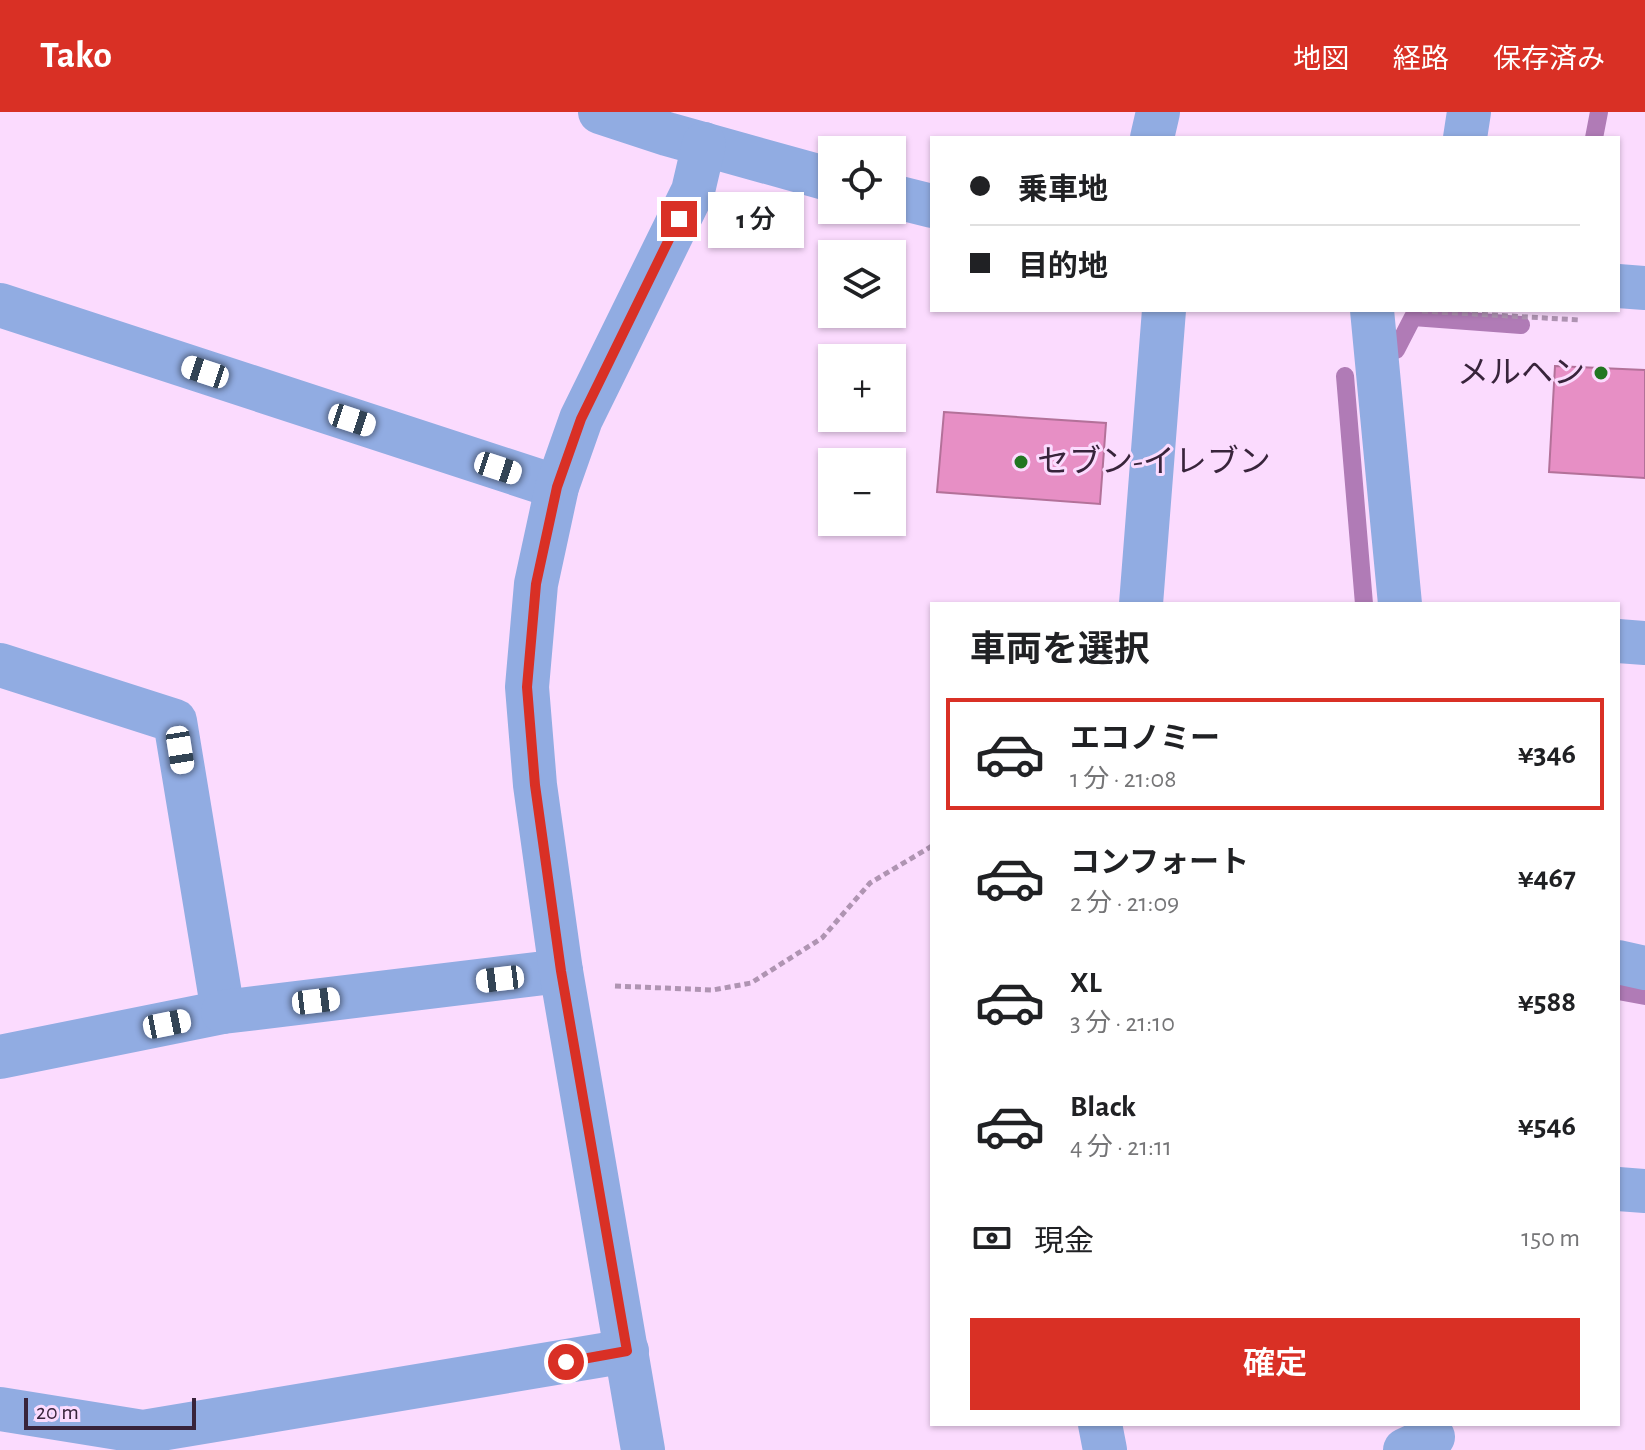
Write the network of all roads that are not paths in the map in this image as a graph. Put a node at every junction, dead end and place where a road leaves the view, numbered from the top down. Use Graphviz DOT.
graph roads {
  1 [pos="600,112"];
  2 [pos="1158,112"];
  3 [pos="1469,112"];
  4 [pos="681,130"];
  5 [pos="1152,136"];
  6 [pos="1465,136"];
  7 [pos="818,175"];
  8 [pos="906,200"];
  9 [pos="930,206"];
  10 [pos="1620,286"];
  11 [pos="1645,288"];
  12 [pos="0,305"];
  13 [pos="1164,312"];
  14 [pos="1372,312"];
  15 [pos="557,487"];
  16 [pos="1141,602"];
  17 [pos="1400,602"];
  18 [pos="1620,641"];
  19 [pos="1645,643"];
  20 [pos="0,665"];
  21 [pos="1620,962"];
  22 [pos="1645,968"];
  23 [pos="563,978"];
  24 [pos="223,1012"];
  25 [pos="0,1057"];
  26 [pos="1620,1189"];
  27 [pos="1645,1191"];
  28 [pos="627,1351"];
  29 [pos="0,1409"];
  30 [pos="1100,1426"];
  31 [pos="144,1441"];
  32 [pos="643,1450"];
  33 [pos="1105,1450"];
  1 -- 4 [label="street"];
  2 -- 5 [label="street"];
  3 -- 6 [label="street"];
  4 -- 7 [label="street"];
  4 -- 15 [label="street"];
  8 -- 9 [label="street"];
  10 -- 11 [label="street"];
  12 -- 15 [label="street"];
  13 -- 16 [label="street"];
  14 -- 17 [label="street"];
  15 -- 23 [label="street"];
  18 -- 19 [label="street"];
  20 -- 24 [label="street"];
  21 -- 22 [label="street"];
  23 -- 24 [label="street"];
  23 -- 28 [label="street"];
  24 -- 25 [label="street"];
  26 -- 27 [label="street"];
  28 -- 31 [label="street"];
  28 -- 32 [label="street"];
  29 -- 31 [label="street"];
  30 -- 33 [label="street"];
}
